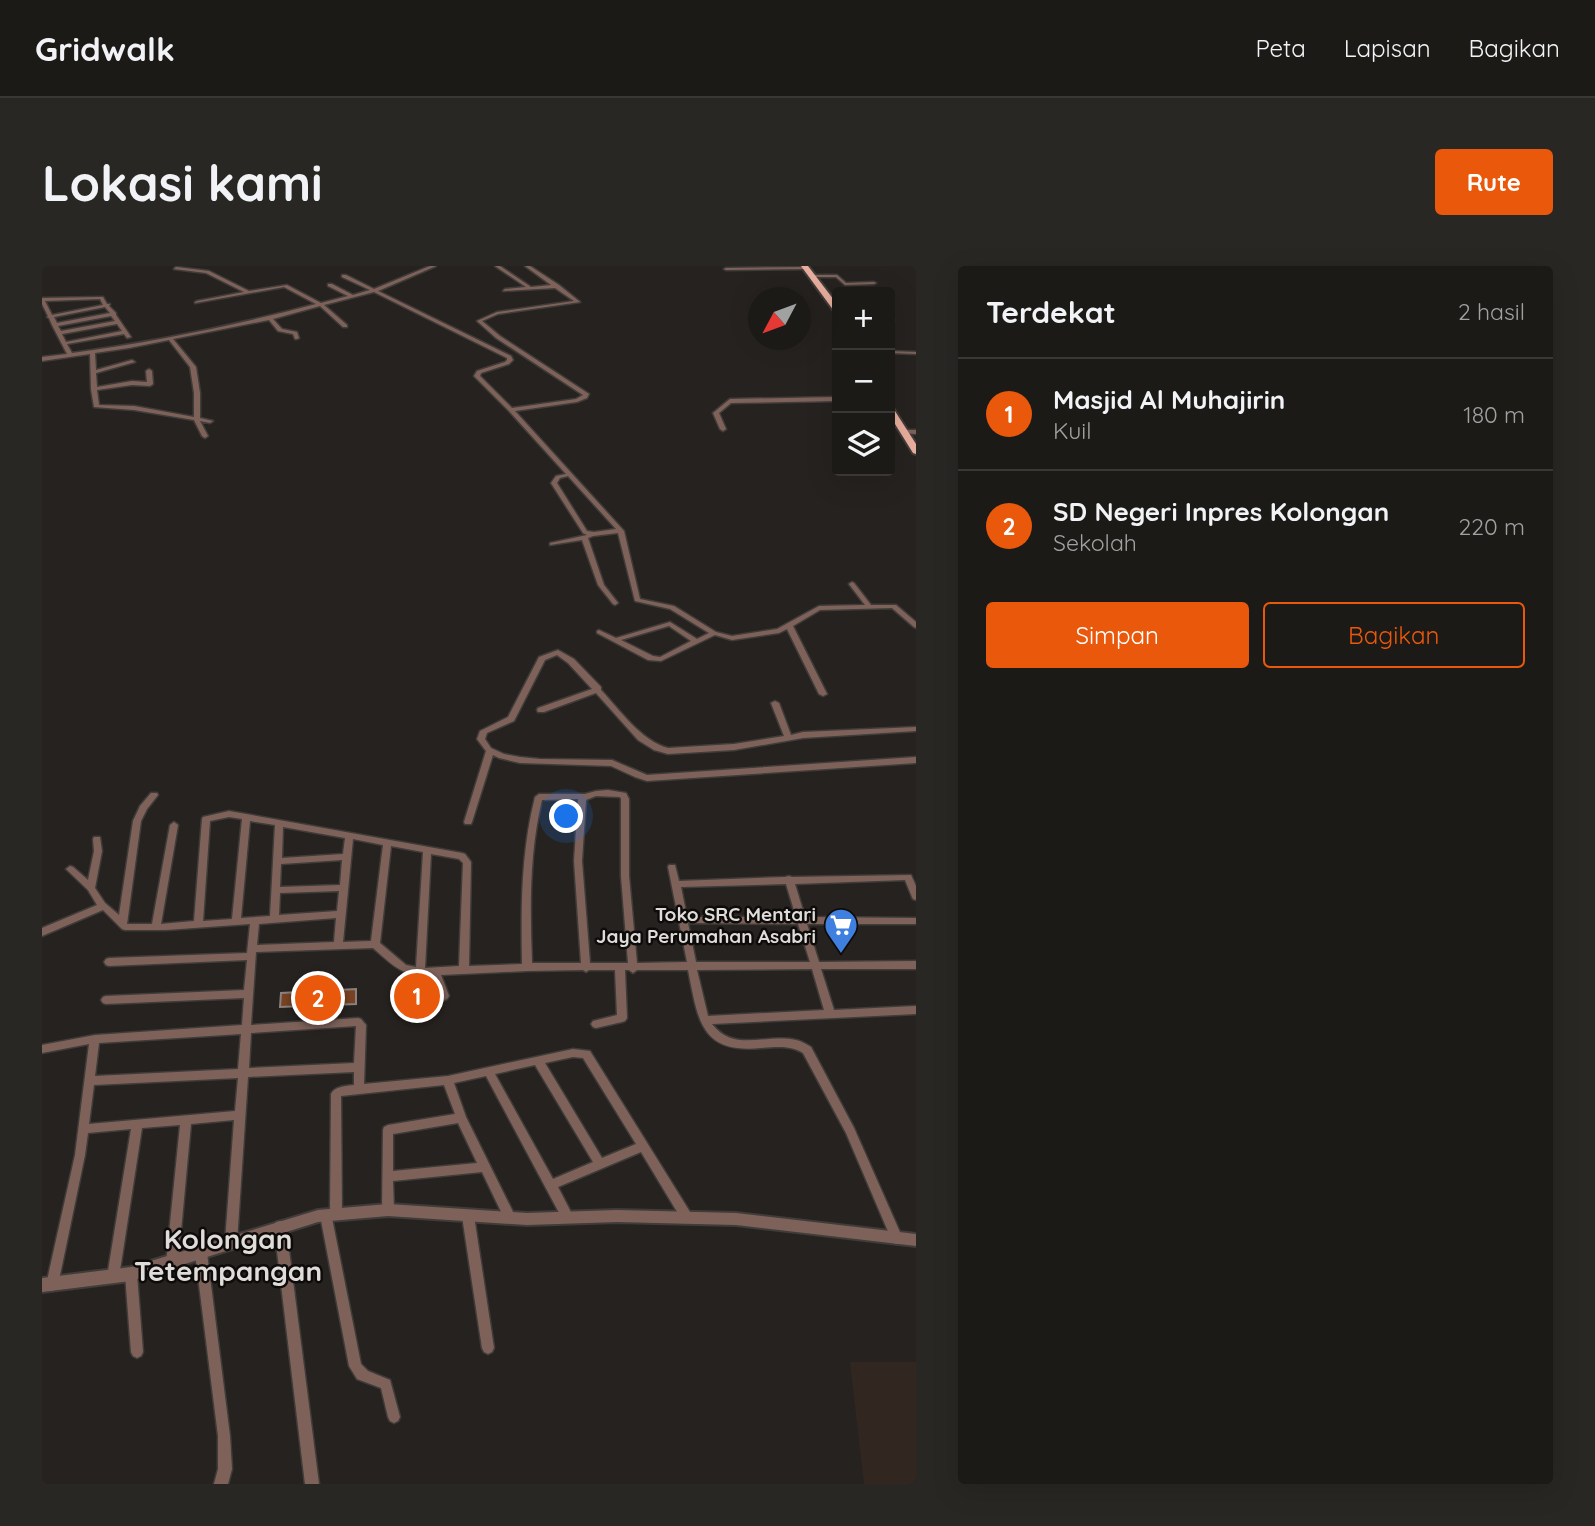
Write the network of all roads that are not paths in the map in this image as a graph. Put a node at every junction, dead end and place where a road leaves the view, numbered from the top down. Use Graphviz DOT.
graph roads {
  1 [pos="434,266"];
  2 [pos="497,266"];
  3 [pos="527,266"];
  4 [pos="805,267"];
  5 [pos="176,268"];
  6 [pos="726,269"];
  7 [pos="344,276"];
  8 [pos="813,276"];
  9 [pos="874,283"];
  10 [pos="330,285"];
  11 [pos="557,286"];
  12 [pos="530,288"];
  13 [pos="373,290"];
  14 [pos="505,290"];
  15 [pos="249,293"];
  16 [pos="353,297"];
  17 [pos="98,298"];
  18 [pos="42,299"];
  19 [pos="197,302"];
  20 [pos="832,302"];
  21 [pos="108,306"];
  22 [pos="321,306"];
  23 [pos="45,307"];
  24 [pos="114,314"];
  25 [pos="49,317"];
  26 [pos="270,318"];
  27 [pos="119,321"];
  28 [pos="54,325"];
  29 [pos="345,326"];
  30 [pos="59,333"];
  31 [pos="127,336"];
  32 [pos="297,338"];
  33 [pos="170,339"];
  34 [pos="66,343"];
  35 [pos="92,352"];
  36 [pos="895,352"];
  37 [pos="69,353"];
  38 [pos="916,353"];
  39 [pos="42,359"];
  40 [pos="132,362"];
  41 [pos="149,371"];
  42 [pos="93,372"];
  43 [pos="94,389"];
  44 [pos="832,400"];
  45 [pos="511,410"];
  46 [pos="892,413"];
  47 [pos="197,420"];
  48 [pos="210,421"];
  49 [pos="723,429"];
  50 [pos="904,432"];
  51 [pos="916,432"];
  52 [pos="205,436"];
  53 [pos="916,451"];
  54 [pos="567,475"];
  55 [pos="621,531"];
  56 [pos="595,534"];
  57 [pos="585,538"];
  58 [pos="552,544"];
  59 [pos="852,584"];
  60 [pos="615,603"];
  61 [pos="869,606"];
  62 [pos="789,625"];
  63 [pos="916,626"];
  64 [pos="599,632"];
  65 [pos="714,633"];
  66 [pos="615,640"];
  67 [pos="697,642"];
  68 [pos="598,690"];
  69 [pos="823,694"];
  70 [pos="775,703"];
  71 [pos="541,710"];
  72 [pos="916,729"];
  73 [pos="788,737"];
  74 [pos="490,751"];
  75 [pos="916,760"];
  76 [pos="154,795"];
  77 [pos="584,796"];
  78 [pos="246,818"];
  79 [pos="468,822"];
  80 [pos="279,824"];
  81 [pos="174,825"];
  82 [pos="349,836"];
  83 [pos="97,839"];
  84 [pos="387,844"];
  85 [pos="427,850"];
  86 [pos="347,857"];
  87 [pos="277,861"];
  88 [pos="672,867"];
  89 [pos="70,869"];
  90 [pos="912,877"];
  91 [pos="789,879"];
  92 [pos="676,884"];
  93 [pos="91,888"];
  94 [pos="344,888"];
  95 [pos="276,890"];
  96 [pos="916,897"];
  97 [pos="102,906"];
  98 [pos="342,914"];
  99 [pos="274,919"];
  100 [pos="800,919"];
  101 [pos="255,920"];
  102 [pos="685,920"];
  103 [pos="916,921"];
  104 [pos="236,922"];
  105 [pos="122,924"];
  106 [pos="198,924"];
  107 [pos="156,927"];
  108 [pos="42,932"];
  109 [pos="375,944"];
  110 [pos="338,945"];
  111 [pos="252,952"];
  112 [pos="109,962"];
  113 [pos="916,965"];
  114 [pos="814,966"];
  115 [pos="527,967"];
  116 [pos="692,967"];
  117 [pos="586,968"];
  118 [pos="620,968"];
  119 [pos="633,969"];
  120 [pos="464,970"];
  121 [pos="435,971"];
  122 [pos="420,972"];
  123 [pos="247,994"];
  124 [pos="444,996"];
  125 [pos="106,1000"];
  126 [pos="916,1010"];
  127 [pos="830,1013"];
  128 [pos="704,1020"];
  129 [pos="596,1024"];
  130 [pos="245,1031"];
  131 [pos="95,1039"];
  132 [pos="42,1049"];
  133 [pos="537,1061"];
  134 [pos="359,1067"];
  135 [pos="243,1072"];
  136 [pos="489,1072"];
  137 [pos="448,1080"];
  138 [pos="89,1081"];
  139 [pos="359,1089"];
  140 [pos="239,1115"];
  141 [pos="461,1118"];
  142 [pos="186,1120"];
  143 [pos="137,1124"];
  144 [pos="84,1129"];
  145 [pos="643,1146"];
  146 [pos="600,1164"];
  147 [pos="483,1167"];
  148 [pos="387,1177"];
  149 [pos="551,1185"];
  150 [pos="388,1210"];
  151 [pos="331,1214"];
  152 [pos="468,1216"];
  153 [pos="686,1216"];
  154 [pos="510,1218"];
  155 [pos="568,1218"];
  156 [pos="281,1226"];
  157 [pos="897,1239"];
  158 [pos="916,1240"];
  159 [pos="231,1242"];
  160 [pos="201,1253"];
  161 [pos="172,1263"];
  162 [pos="131,1274"];
  163 [pos="113,1277"];
  164 [pos="47,1285"];
  165 [pos="488,1348"];
  166 [pos="137,1352"];
  167 [pos="394,1417"];
  168 [pos="221,1484"];
  169 [pos="312,1484"];
  1 -- 13 [label="street"];
  2 -- 12 [label="street"];
  3 -- 11 [label="street"];
  4 -- 6 [label="street"];
  4 -- 8 [label="highway"];
  5 -- 15 [label="street"];
  7 -- 13 [label="street"];
  8 -- 9 [label="street"];
  8 -- 20 [label="highway"];
  10 -- 16 [label="street"];
  11 -- 12 [label="street"];
  11 -- 45 [label="street"];
  12 -- 14 [label="street"];
  13 -- 16 [label="street"];
  13 -- 45 [label="street"];
  15 -- 19 [label="street"];
  15 -- 22 [label="street"];
  16 -- 22 [label="street"];
  17 -- 18 [label="street"];
  17 -- 21 [label="street"];
  17 -- 23 [label="street"];
  18 -- 23 [label="street"];
  21 -- 24 [label="street"];
  21 -- 25 [label="street"];
  22 -- 26 [label="street"];
  22 -- 29 [label="street"];
  23 -- 25 [label="street"];
  24 -- 27 [label="street"];
  24 -- 28 [label="street"];
  25 -- 28 [label="street"];
  26 -- 32 [label="street"];
  26 -- 33 [label="street"];
  27 -- 30 [label="street"];
  27 -- 31 [label="street"];
  28 -- 30 [label="street"];
  30 -- 34 [label="street"];
  31 -- 34 [label="street"];
  31 -- 37 [label="street"];
  33 -- 35 [label="street"];
  33 -- 47 [label="street"];
  34 -- 37 [label="street"];
  35 -- 37 [label="street"];
  35 -- 42 [label="street"];
  36 -- 38 [label="street"];
  37 -- 39 [label="street"];
  40 -- 42 [label="street"];
  41 -- 43 [label="street"];
  42 -- 43 [label="street"];
  43 -- 47 [label="street"];
  44 -- 49 [label="street"];
  45 -- 54 [label="street"];
  46 -- 50 [label="highway"];
  47 -- 48 [label="street"];
  47 -- 52 [label="street"];
  50 -- 51 [label="street"];
  50 -- 53 [label="highway"];
  54 -- 55 [label="street"];
  54 -- 56 [label="street"];
  55 -- 56 [label="street"];
  55 -- 65 [label="street"];
  56 -- 57 [label="street"];
  57 -- 58 [label="street"];
  57 -- 60 [label="street"];
  59 -- 61 [label="street"];
  61 -- 62 [label="street"];
  61 -- 63 [label="street"];
  62 -- 65 [label="street"];
  62 -- 69 [label="street"];
  64 -- 66 [label="street"];
  65 -- 67 [label="street"];
  66 -- 67 [label="street"];
  66 -- 67 [label="street"];
  68 -- 71 [label="street"];
  68 -- 73 [label="street"];
  68 -- 74 [label="street"];
  70 -- 73 [label="street"];
  72 -- 73 [label="street"];
  74 -- 75 [label="street"];
  74 -- 79 [label="street"];
  76 -- 105 [label="street"];
  77 -- 115 [label="street"];
  77 -- 117 [label="street"];
  77 -- 119 [label="street"];
  78 -- 80 [label="street"];
  78 -- 104 [label="street"];
  78 -- 106 [label="street"];
  80 -- 82 [label="street"];
  80 -- 87 [label="street"];
  81 -- 107 [label="street"];
  82 -- 84 [label="street"];
  82 -- 86 [label="street"];
  83 -- 93 [label="street"];
  84 -- 85 [label="street"];
  84 -- 109 [label="street"];
  85 -- 120 [label="street"];
  85 -- 122 [label="street"];
  86 -- 87 [label="street"];
  86 -- 94 [label="street"];
  87 -- 95 [label="street"];
  88 -- 92 [label="street"];
  89 -- 93 [label="street"];
  90 -- 91 [label="street"];
  90 -- 96 [label="street"];
  91 -- 92 [label="street"];
  91 -- 100 [label="street"];
  92 -- 102 [label="street"];
  93 -- 97 [label="street"];
  94 -- 95 [label="street"];
  94 -- 98 [label="street"];
  95 -- 99 [label="street"];
  97 -- 105 [label="street"];
  97 -- 108 [label="street"];
  98 -- 99 [label="street"];
  98 -- 110 [label="street"];
  99 -- 101 [label="street"];
  100 -- 102 [label="street"];
  100 -- 103 [label="street"];
  100 -- 114 [label="street"];
  101 -- 104 [label="street"];
  101 -- 111 [label="street"];
  102 -- 116 [label="street"];
  104 -- 106 [label="street"];
  105 -- 107 [label="street"];
  106 -- 107 [label="street"];
  109 -- 110 [label="street"];
  109 -- 122 [label="street"];
  110 -- 111 [label="street"];
  111 -- 112 [label="street"];
  111 -- 123 [label="street"];
  113 -- 114 [label="street"];
  114 -- 116 [label="street"];
  114 -- 127 [label="street"];
  115 -- 117 [label="street"];
  115 -- 120 [label="street"];
  116 -- 119 [label="street"];
  116 -- 128 [label="street"];
  117 -- 118 [label="street"];
  118 -- 119 [label="street"];
  118 -- 129 [label="street"];
  120 -- 121 [label="street"];
  121 -- 122 [label="street"];
  121 -- 124 [label="street"];
  123 -- 125 [label="street"];
  123 -- 130 [label="street"];
  126 -- 127 [label="street"];
  127 -- 128 [label="street"];
  128 -- 157 [label="street"];
  130 -- 131 [label="street"];
  130 -- 134 [label="street"];
  130 -- 135 [label="street"];
  131 -- 132 [label="street"];
  131 -- 138 [label="street"];
  133 -- 136 [label="street"];
  133 -- 145 [label="street"];
  133 -- 146 [label="street"];
  134 -- 135 [label="street"];
  134 -- 139 [label="street"];
  135 -- 138 [label="street"];
  135 -- 140 [label="street"];
  136 -- 137 [label="street"];
  136 -- 149 [label="street"];
  137 -- 139 [label="street"];
  137 -- 141 [label="street"];
  138 -- 144 [label="street"];
  139 -- 151 [label="street"];
  140 -- 142 [label="street"];
  140 -- 159 [label="street"];
  141 -- 147 [label="street"];
  141 -- 148 [label="street"];
  142 -- 143 [label="street"];
  142 -- 161 [label="street"];
  143 -- 144 [label="street"];
  143 -- 163 [label="street"];
  144 -- 164 [label="street"];
  145 -- 146 [label="street"];
  145 -- 153 [label="street"];
  146 -- 149 [label="street"];
  147 -- 148 [label="street"];
  147 -- 154 [label="street"];
  148 -- 150 [label="street"];
  149 -- 155 [label="street"];
  150 -- 151 [label="street"];
  150 -- 152 [label="street"];
  151 -- 156 [label="street"];
  151 -- 167 [label="street"];
  152 -- 154 [label="street"];
  152 -- 165 [label="street"];
  153 -- 155 [label="street"];
  153 -- 157 [label="street"];
  154 -- 155 [label="street"];
  156 -- 159 [label="street"];
  156 -- 169 [label="street"];
  157 -- 158 [label="street"];
  159 -- 160 [label="street"];
  160 -- 161 [label="street"];
  160 -- 168 [label="street"];
  161 -- 162 [label="street"];
  162 -- 163 [label="street"];
  162 -- 166 [label="street"];
  163 -- 164 [label="street"];
}
